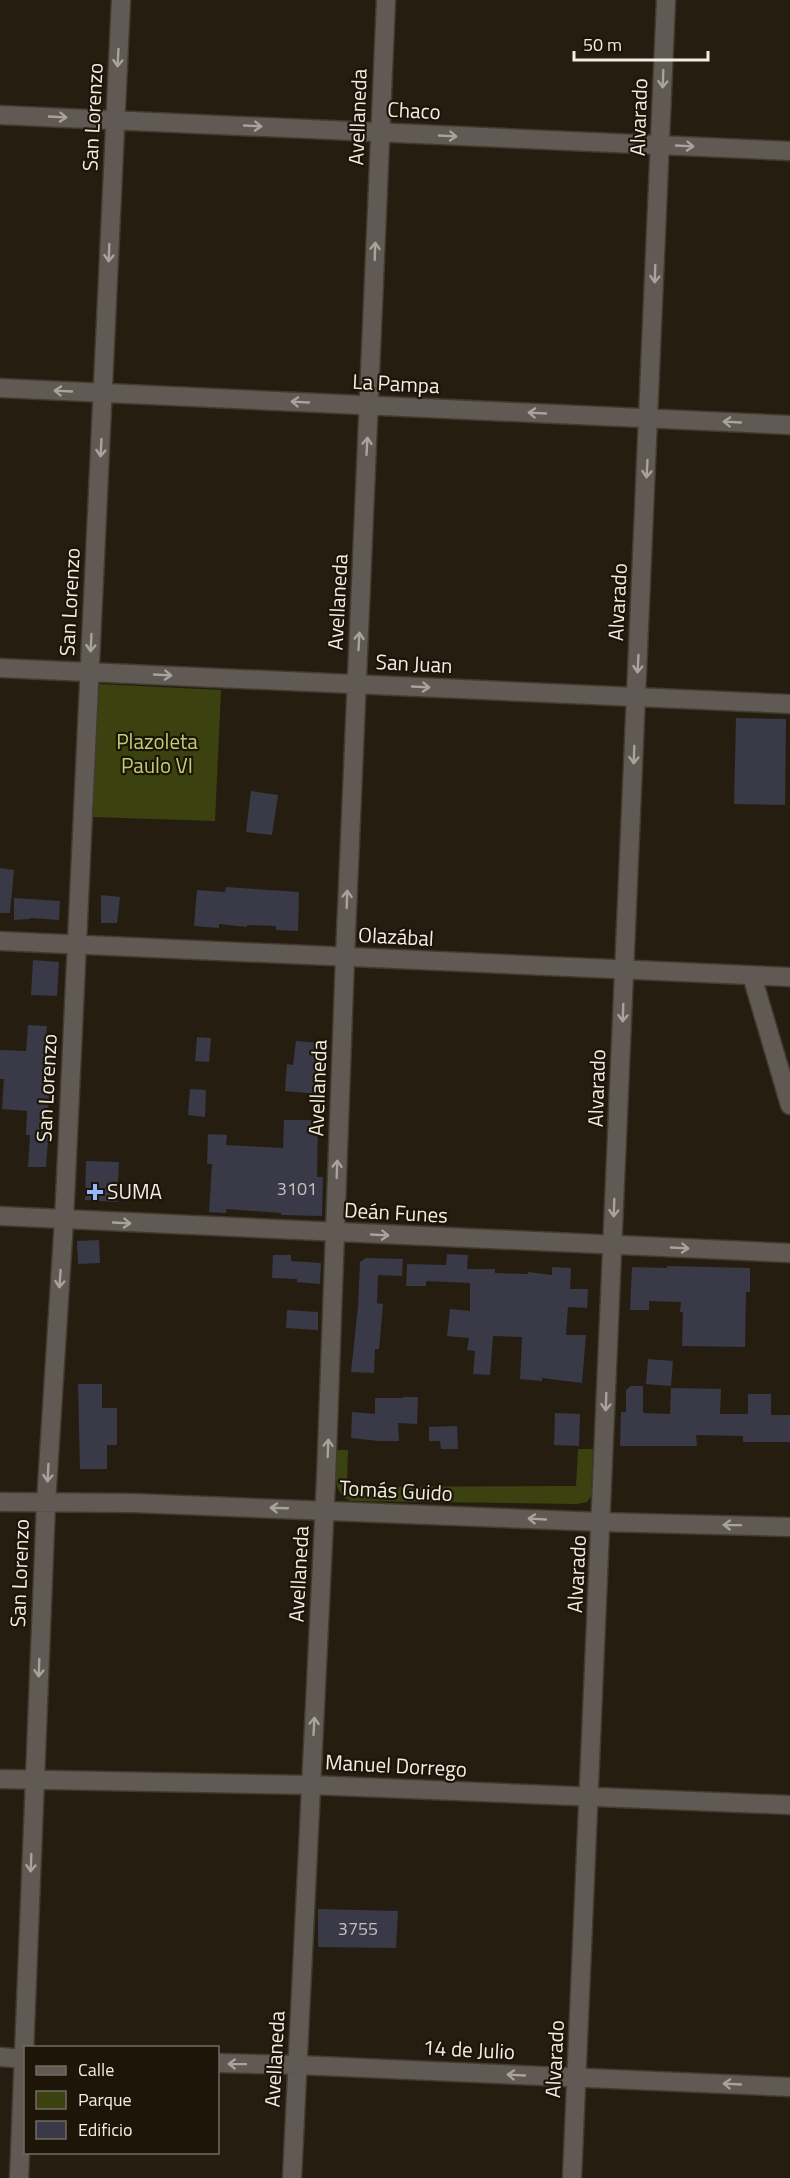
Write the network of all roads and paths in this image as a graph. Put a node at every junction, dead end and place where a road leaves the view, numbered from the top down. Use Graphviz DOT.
graph roads {
  1 [pos="121,0"];
  2 [pos="386,0"];
  3 [pos="666,0"];
  4 [pos="0,115"];
  5 [pos="115,120"];
  6 [pos="380,132"];
  7 [pos="660,145"];
  8 [pos="790,151"];
  9 [pos="0,388"];
  10 [pos="104,392"];
  11 [pos="369,405"];
  12 [pos="649,418"];
  13 [pos="790,425"];
  14 [pos="0,668"];
  15 [pos="89,672"];
  16 [pos="357,684"];
  17 [pos="636,697"];
  18 [pos="790,704"];
  19 [pos="0,941"];
  20 [pos="77,945"];
  21 [pos="345,957"];
  22 [pos="624,970"];
  23 [pos="752,976"];
  24 [pos="790,978"];
  25 [pos="790,1105"];
  26 [pos="0,1216"];
  27 [pos="64,1220"];
  28 [pos="335,1233"];
  29 [pos="612,1245"];
  30 [pos="790,1253"];
  31 [pos="0,1502"];
  32 [pos="46,1503"];
  33 [pos="325,1510"];
  34 [pos="602,1522"];
  35 [pos="790,1527"];
  36 [pos="0,1779"];
  37 [pos="34,1781"];
  38 [pos="311,1785"];
  39 [pos="589,1797"];
  40 [pos="790,1805"];
  41 [pos="25,2046"];
  42 [pos="0,2057"];
  43 [pos="24,2059"];
  44 [pos="219,2063"];
  45 [pos="297,2065"];
  46 [pos="577,2077"];
  47 [pos="24,2079"];
  48 [pos="790,2087"];
  49 [pos="19,2178"];
  50 [pos="292,2178"];
  51 [pos="572,2178"];
  1 -- 5 [label="street, San Lorenzo, one-way"];
  2 -- 6 [label="street, Avellaneda"];
  3 -- 7 [label="street, Alvarado, one-way"];
  4 -- 5 [label="street, Chaco, one-way"];
  5 -- 6 [label="street, Chaco, one-way"];
  5 -- 10 [label="street, San Lorenzo, one-way"];
  6 -- 7 [label="street, Chaco, one-way"];
  11 -- 6 [label="street, Avellaneda, one-way"];
  7 -- 8 [label="street, Chaco, one-way"];
  7 -- 12 [label="street, Alvarado, one-way"];
  10 -- 9 [label="street, La Pampa, one-way"];
  11 -- 10 [label="street, La Pampa, one-way"];
  10 -- 15 [label="street, San Lorenzo, one-way"];
  12 -- 11 [label="street, La Pampa, one-way"];
  16 -- 11 [label="street, Avellaneda, one-way"];
  13 -- 12 [label="street, La Pampa, one-way"];
  12 -- 17 [label="street, Alvarado, one-way"];
  14 -- 15 [label="street, San Juan"];
  15 -- 16 [label="street, San Juan, one-way"];
  15 -- 20 [label="street, San Lorenzo"];
  16 -- 17 [label="street, San Juan, one-way"];
  21 -- 16 [label="street, Avellaneda, one-way"];
  17 -- 18 [label="street, San Juan"];
  17 -- 22 [label="street, Alvarado, one-way"];
  19 -- 20 [label="street, Olazábal"];
  20 -- 21 [label="street, Olazábal"];
  20 -- 27 [label="street, San Lorenzo"];
  21 -- 22 [label="street, Olazábal"];
  28 -- 21 [label="street, Avellaneda, one-way"];
  22 -- 23 [label="street, Olazábal"];
  22 -- 29 [label="street, Alvarado, one-way"];
  23 -- 24 [label="street, Olazábal"];
  23 -- 25 [label="street"];
  26 -- 27 [label="street, Deán Funes"];
  27 -- 28 [label="street, Deán Funes, one-way"];
  27 -- 32 [label="street, San Lorenzo, one-way"];
  28 -- 29 [label="street, Deán Funes, one-way"];
  33 -- 28 [label="street, Avellaneda, one-way"];
  29 -- 30 [label="street, Deán Funes, one-way"];
  29 -- 34 [label="street, Alvarado, one-way"];
  31 -- 32 [label="street, Tomás Guido"];
  33 -- 32 [label="street, Tomás Guido, one-way"];
  32 -- 37 [label="street, San Lorenzo, one-way"];
  34 -- 33 [label="street, Tomás Guido, one-way"];
  38 -- 33 [label="street, Avellaneda, one-way"];
  35 -- 34 [label="street, Tomás Guido, one-way"];
  34 -- 39 [label="street, Alvarado"];
  36 -- 37 [label="street, Manuel Dorrego"];
  37 -- 38 [label="street, Manuel Dorrego"];
  37 -- 41 [label="street, San Lorenzo, one-way"];
  38 -- 39 [label="street, Manuel Dorrego"];
  38 -- 45 [label="street, Avellaneda"];
  39 -- 40 [label="street, Manuel Dorrego"];
  39 -- 46 [label="street, Alvarado"];
  42 -- 43 [label="street"];
  45 -- 44 [label="street, 14 de Julio, one-way"];
  46 -- 45 [label="street, 14 de Julio, one-way"];
  45 -- 50 [label="street, Avellaneda"];
  48 -- 46 [label="street, 14 de Julio, one-way"];
  46 -- 51 [label="street, Alvarado"];
  47 -- 49 [label="street, San Lorenzo"];
}
